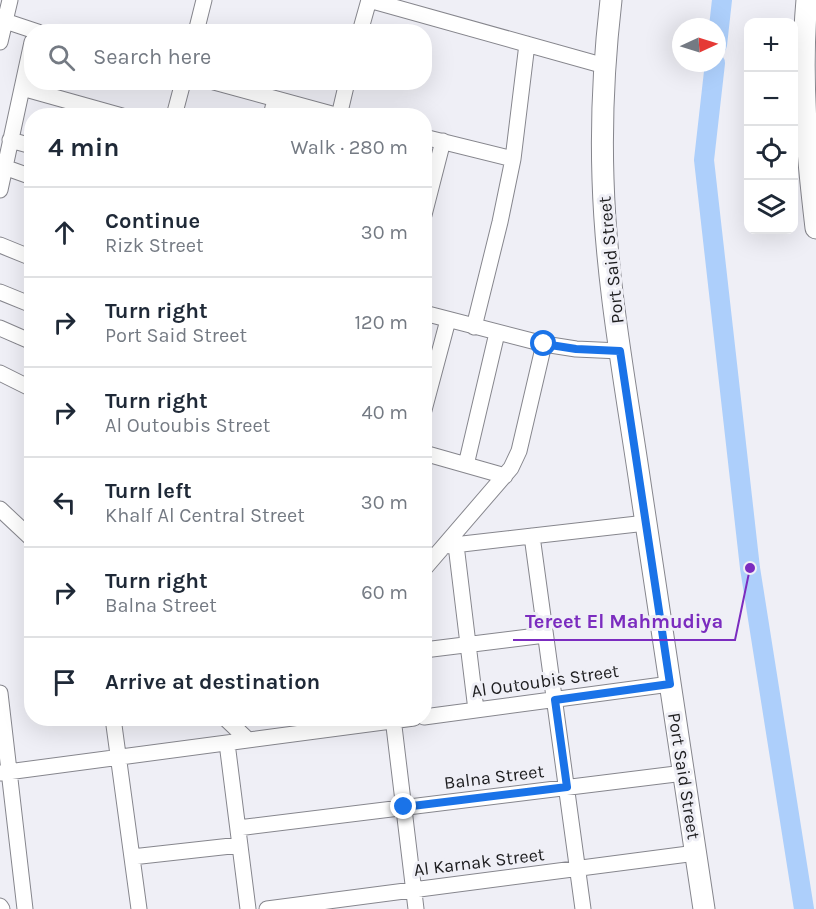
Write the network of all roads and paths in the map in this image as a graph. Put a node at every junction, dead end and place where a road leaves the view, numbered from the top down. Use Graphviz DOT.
graph roads {
  1 [pos="10,0"];
  2 [pos="204,0"];
  3 [pos="369,0"];
  4 [pos="611,0"];
  5 [pos="807,0"];
  6 [pos="5,21"];
  7 [pos="198,24"];
  8 [pos="362,24"];
  9 [pos="24,30"];
  10 [pos="810,30"];
  11 [pos="0,42"];
  12 [pos="526,44"];
  13 [pos="604,66"];
  14 [pos="24,79"];
  15 [pos="22,88"];
  16 [pos="29,90"];
  17 [pos="181,90"];
  18 [pos="243,90"];
  19 [pos="345,90"];
  20 [pos="275,99"];
  21 [pos="93,108"];
  22 [pos="176,108"];
  23 [pos="273,108"];
  24 [pos="309,108"];
  25 [pos="341,108"];
  26 [pos="432,139"];
  27 [pos="10,140"];
  28 [pos="443,141"];
  29 [pos="24,144"];
  30 [pos="513,159"];
  31 [pos="4,167"];
  32 [pos="24,174"];
  33 [pos="432,184"];
  34 [pos="0,190"];
  35 [pos="816,228"];
  36 [pos="0,245"];
  37 [pos="24,255"];
  38 [pos="0,292"];
  39 [pos="24,302"];
  40 [pos="432,315"];
  41 [pos="448,320"];
  42 [pos="474,327"];
  43 [pos="0,328"];
  44 [pos="497,333"];
  45 [pos="24,338"];
  46 [pos="544,344"];
  47 [pos="620,351"];
  48 [pos="0,373"];
  49 [pos="432,380"];
  50 [pos="24,386"];
  51 [pos="432,455"];
  52 [pos="466,465"];
  53 [pos="505,476"];
  54 [pos="0,509"];
  55 [pos="646,524"];
  56 [pos="24,531"];
  57 [pos="532,536"];
  58 [pos="451,546"];
  59 [pos="432,558"];
  60 [pos="545,635"];
  61 [pos="468,644"];
  62 [pos="432,649"];
  63 [pos="670,684"];
  64 [pos="0,693"];
  65 [pos="555,700"];
  66 [pos="476,710"];
  67 [pos="432,716"];
  68 [pos="114,726"];
  69 [pos="233,726"];
  70 [pos="350,726"];
  71 [pos="394,726"];
  72 [pos="248,740"];
  73 [pos="227,742"];
  74 [pos="118,757"];
  75 [pos="5,772"];
  76 [pos="684,773"];
  77 [pos="567,787"];
  78 [pos="404,807"];
  79 [pos="238,828"];
  80 [pos="240,845"];
  81 [pos="696,853"];
  82 [pos="132,857"];
  83 [pos="578,869"];
  84 [pos="414,890"];
  85 [pos="25,909"];
  86 [pos="139,909"];
  87 [pos="248,909"];
  88 [pos="267,909"];
  89 [pos="416,909"];
  90 [pos="583,909"];
  91 [pos="704,909"];
  1 -- 6 [label="street"];
  2 -- 7 [label="street"];
  3 -- 8 [label="street"];
  3 -- 12 [label="street"];
  4 -- 13 [label="main road, Port Said Street"];
  5 -- 10 [label="main road"];
  6 -- 9 [label="street"];
  6 -- 11 [label="street"];
  10 -- 35 [label="main road"];
  12 -- 13 [label="street"];
  12 -- 30 [label="street"];
  13 -- 47 [label="main road, Port Said Street"];
  14 -- 15 [label="street"];
  15 -- 27 [label="street"];
  16 -- 21 [label="street"];
  17 -- 22 [label="street"];
  18 -- 20 [label="street"];
  19 -- 25 [label="street"];
  20 -- 23 [label="street"];
  20 -- 24 [label="street"];
  26 -- 28 [label="street"];
  27 -- 29 [label="street"];
  27 -- 31 [label="street"];
  28 -- 30 [label="street"];
  28 -- 33 [label="street"];
  30 -- 42 [label="street"];
  31 -- 32 [label="street"];
  31 -- 34 [label="street"];
  36 -- 37 [label="street"];
  38 -- 39 [label="street"];
  40 -- 41 [label="street"];
  41 -- 42 [label="street"];
  41 -- 49 [label="street"];
  42 -- 44 [label="street"];
  43 -- 45 [label="street"];
  44 -- 46 [label="street"];
  44 -- 52 [label="street"];
  46 -- 47 [label="street"];
  46 -- 53 [label="street"];
  47 -- 55 [label="main road, Port Said Street"];
  48 -- 50 [label="street"];
  51 -- 52 [label="street"];
  52 -- 53 [label="street"];
  53 -- 58 [label="street"];
  54 -- 56 [label="street"];
  55 -- 57 [label="street"];
  55 -- 63 [label="main road, Port Said Street"];
  57 -- 58 [label="street"];
  57 -- 60 [label="street"];
  58 -- 59 [label="street"];
  58 -- 61 [label="street"];
  60 -- 61 [label="street"];
  60 -- 65 [label="street"];
  61 -- 62 [label="street"];
  61 -- 66 [label="street"];
  63 -- 65 [label="street, Al Outoubis Street"];
  63 -- 76 [label="main road, Port Said Street"];
  64 -- 75 [label="street"];
  65 -- 66 [label="street, Al Outoubis Street"];
  65 -- 77 [label="street"];
  66 -- 67 [label="street, Al Outoubis Street"];
  68 -- 74 [label="street"];
  69 -- 72 [label="street"];
  70 -- 72 [label="street"];
  71 -- 78 [label="street"];
  72 -- 73 [label="street"];
  73 -- 74 [label="street"];
  73 -- 79 [label="street"];
  74 -- 75 [label="street"];
  74 -- 82 [label="street"];
  75 -- 85 [label="street"];
  76 -- 77 [label="street, Balna Street"];
  76 -- 81 [label="main road, Port Said Street"];
  77 -- 78 [label="street, Balna Street"];
  77 -- 83 [label="street"];
  78 -- 79 [label="street, Balna Street"];
  78 -- 84 [label="street"];
  79 -- 80 [label="street"];
  80 -- 82 [label="street"];
  80 -- 87 [label="street"];
  81 -- 83 [label="street, Al Karnak Street"];
  81 -- 91 [label="main road, Port Said Street"];
  82 -- 86 [label="street"];
  83 -- 84 [label="street, Al Karnak Street"];
  83 -- 90 [label="street"];
  84 -- 88 [label="street, Al Karnak Street"];
  84 -- 89 [label="street"];
}
